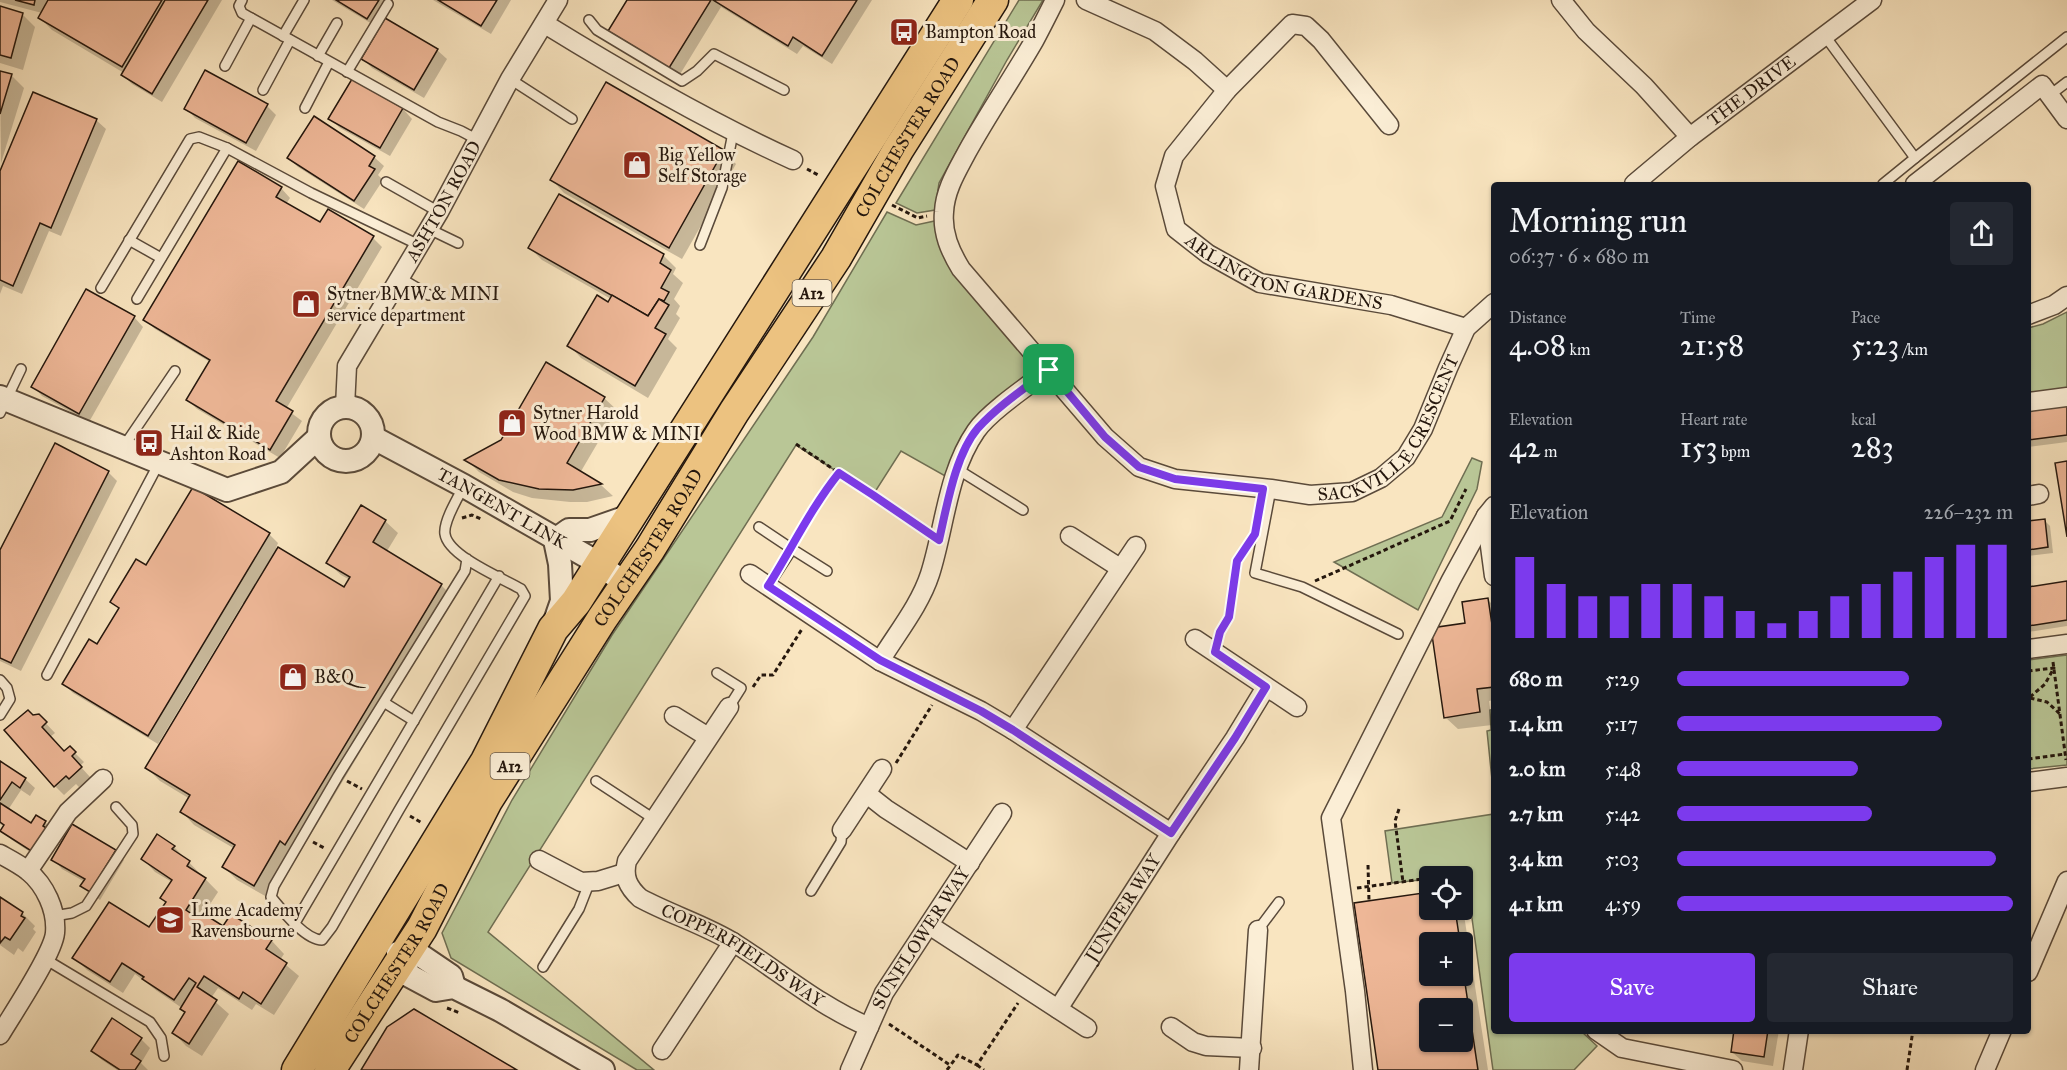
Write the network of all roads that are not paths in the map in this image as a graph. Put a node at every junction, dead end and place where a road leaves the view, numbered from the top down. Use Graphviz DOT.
graph roads {
  1 [pos="242,0"];
  2 [pos="304,0"];
  3 [pos="558,0"];
  4 [pos="958,0"];
  5 [pos="993,0"];
  6 [pos="1055,0"];
  7 [pos="1086,0"];
  8 [pos="1561,0"];
  9 [pos="1872,0"];
  10 [pos="388,4"];
  11 [pos="251,18"];
  12 [pos="589,20"];
  13 [pos="337,23"];
  14 [pos="545,24"];
  15 [pos="1825,36"];
  16 [pos="2067,37"];
  17 [pos="286,38"];
  18 [pos="318,56"];
  19 [pos="329,62"];
  20 [pos="225,66"];
  21 [pos="347,72"];
  22 [pos="510,79"];
  23 [pos="2067,82"];
  24 [pos="263,90"];
  25 [pos="784,90"];
  26 [pos="1227,90"];
  27 [pos="2050,96"];
  28 [pos="304,108"];
  29 [pos="572,119"];
  30 [pos="2067,119"];
  31 [pos="1389,125"];
  32 [pos="733,133"];
  33 [pos="1690,137"];
  34 [pos="478,140"];
  35 [pos="227,148"];
  36 [pos="1915,158"];
  37 [pos="793,160"];
  38 [pos="386,182"];
  39 [pos="1636,182"];
  40 [pos="1885,182"];
  41 [pos="1918,182"];
  42 [pos="439,212"];
  43 [pos="429,229"];
  44 [pos="129,240"];
  45 [pos="458,243"];
  46 [pos="419,245"];
  47 [pos="700,245"];
  48 [pos="161,258"];
  49 [pos="400,278"];
  50 [pos="101,288"];
  51 [pos="429,295"];
  52 [pos="2067,296"];
  53 [pos="136,299"];
  54 [pos="1491,306"];
  55 [pos="2031,314"];
  56 [pos="1466,328"];
  57 [pos="21,369"];
  58 [pos="1049,370"];
  59 [pos="176,371"];
  60 [pos="2067,397"];
  61 [pos="2031,402"];
  62 [pos="2,403"];
  63 [pos="345,407"];
  64 [pos="319,437"];
  65 [pos="374,438"];
  66 [pos="123,448"];
  67 [pos="159,463"];
  68 [pos="957,469"];
  69 [pos="464,486"];
  70 [pos="1271,489"];
  71 [pos="1023,510"];
  72 [pos="1490,511"];
  73 [pos="630,516"];
  74 [pos="759,527"];
  75 [pos="1491,527"];
  76 [pos="1070,536"];
  77 [pos="555,540"];
  78 [pos="1136,546"];
  79 [pos="792,549"];
  80 [pos="468,559"];
  81 [pos="598,565"];
  82 [pos="1120,568"];
  83 [pos="827,571"];
  84 [pos="750,574"];
  85 [pos="499,576"];
  86 [pos="627,584"];
  87 [pos="768,586"];
  88 [pos="553,629"];
  89 [pos="1398,634"];
  90 [pos="1195,639"];
  91 [pos="2059,645"];
  92 [pos="2031,649"];
  93 [pos="880,660"];
  94 [pos="717,673"];
  95 [pos="47,675"];
  96 [pos="0,680"];
  97 [pos="1266,687"];
  98 [pos="385,703"];
  99 [pos="729,707"];
  100 [pos="1297,707"];
  101 [pos="0,715"];
  102 [pos="674,716"];
  103 [pos="414,721"];
  104 [pos="1013,730"];
  105 [pos="708,737"];
  106 [pos="882,769"];
  107 [pos="2067,777"];
  108 [pos="103,779"];
  109 [pos="596,781"];
  110 [pos="2031,782"];
  111 [pos="867,794"];
  112 [pos="116,807"];
  113 [pos="1002,813"];
  114 [pos="654,819"];
  115 [pos="843,830"];
  116 [pos="1171,833"];
  117 [pos="0,854"];
  118 [pos="539,860"];
  119 [pos="970,863"];
  120 [pos="28,871"];
  121 [pos="624,873"];
  122 [pos="2067,880"];
  123 [pos="590,881"];
  124 [pos="811,891"];
  125 [pos="1279,902"];
  126 [pos="54,916"];
  127 [pos="388,920"];
  128 [pos="295,922"];
  129 [pos="929,925"];
  130 [pos="1258,930"];
  131 [pos="733,942"];
  132 [pos="2032,952"];
  133 [pos="403,955"];
  134 [pos="45,959"];
  135 [pos="543,967"];
  136 [pos="350,982"];
  137 [pos="1058,1009"];
  138 [pos="871,1020"];
  139 [pos="1171,1027"];
  140 [pos="1087,1028"];
  141 [pos="1601,1034"];
  142 [pos="1798,1034"];
  143 [pos="2000,1034"];
  144 [pos="0,1035"];
  145 [pos="1252,1048"];
  146 [pos="662,1050"];
  147 [pos="164,1056"];
  148 [pos="297,1070"];
  149 [pos="330,1070"];
  150 [pos="603,1070"];
  151 [pos="850,1070"];
  152 [pos="1249,1070"];
  153 [pos="1364,1070"];
  154 [pos="1728,1070"];
  155 [pos="1793,1070"];
  156 [pos="1985,1070"];
  1 -- 11 [label="lane"];
  2 -- 17 [label="lane"];
  3 -- 14 [label="street, ASHTON ROAD"];
  4 -- 73 [label="highway, COLCHESTER ROAD / A12"];
  5 -- 86 [label="highway, COLCHESTER ROAD / A12"];
  6 -- 58 [label="street, SACKVILLE CRESCENT"];
  7 -- 26 [label="street"];
  8 -- 33 [label="street"];
  9 -- 15 [label="street, THE DRIVE"];
  10 -- 21 [label="lane"];
  11 -- 17 [label="lane"];
  11 -- 20 [label="lane"];
  12 -- 25 [label="lane"];
  13 -- 18 [label="lane"];
  14 -- 22 [label="street, ASHTON ROAD"];
  14 -- 32 [label="street"];
  15 -- 33 [label="street, THE DRIVE"];
  15 -- 36 [label="lane"];
  16 -- 36 [label="lane"];
  17 -- 18 [label="lane"];
  17 -- 24 [label="lane"];
  18 -- 19 [label="lane"];
  19 -- 21 [label="lane"];
  19 -- 28 [label="lane"];
  21 -- 34 [label="lane"];
  22 -- 29 [label="lane"];
  22 -- 34 [label="street, ASHTON ROAD"];
  23 -- 27 [label="lane"];
  26 -- 31 [label="street, ARLINGTON GARDENS"];
  26 -- 56 [label="street, ARLINGTON GARDENS"];
  27 -- 30 [label="street"];
  27 -- 41 [label="street"];
  32 -- 37 [label="street"];
  32 -- 47 [label="lane"];
  33 -- 39 [label="street, THE DRIVE"];
  34 -- 42 [label="street, ASHTON ROAD"];
  35 -- 44 [label="lane"];
  35 -- 46 [label="lane"];
  35 -- 48 [label="lane"];
  36 -- 40 [label="lane"];
  38 -- 42 [label="lane"];
  42 -- 43 [label="street, ASHTON ROAD"];
  43 -- 45 [label="lane"];
  43 -- 46 [label="street, ASHTON ROAD"];
  44 -- 48 [label="lane"];
  44 -- 50 [label="lane"];
  46 -- 49 [label="street, ASHTON ROAD"];
  48 -- 53 [label="lane"];
  49 -- 51 [label="lane"];
  49 -- 63 [label="street, ASHTON ROAD"];
  52 -- 55 [label="street"];
  54 -- 56 [label="street"];
  56 -- 70 [label="street, SACKVILLE CRESCENT"];
  57 -- 62 [label="lane"];
  58 -- 68 [label="street"];
  58 -- 70 [label="street, SACKVILLE CRESCENT"];
  59 -- 66 [label="lane"];
  60 -- 61 [label="street"];
  62 -- 66 [label="street"];
  63 -- 64 [label="street"];
  63 -- 65 [label="street"];
  64 -- 65 [label="street"];
  64 -- 67 [label="street"];
  65 -- 69 [label="street, TANGENT LINK"];
  66 -- 67 [label="street"];
  67 -- 95 [label="lane"];
  68 -- 71 [label="lane"];
  68 -- 93 [label="street"];
  69 -- 77 [label="street, TANGENT LINK"];
  69 -- 80 [label="lane"];
  70 -- 89 [label="lane"];
  72 -- 75 [label="street"];
  72 -- 153 [label="street"];
  73 -- 77 [label="street"];
  73 -- 81 [label="highway, COLCHESTER ROAD / A12"];
  74 -- 79 [label="lane"];
  76 -- 82 [label="street"];
  77 -- 81 [label="street, TANGENT LINK"];
  77 -- 88 [label="street"];
  78 -- 82 [label="street"];
  79 -- 83 [label="lane"];
  79 -- 87 [label="lane"];
  80 -- 85 [label="lane"];
  80 -- 98 [label="lane"];
  81 -- 86 [label="street, TANGENT LINK"];
  81 -- 88 [label="highway, COLCHESTER ROAD / A12"];
  82 -- 104 [label="street"];
  84 -- 87 [label="street"];
  85 -- 103 [label="lane"];
  85 -- 128 [label="lane"];
  86 -- 133 [label="highway, COLCHESTER ROAD / A12"];
  87 -- 93 [label="street"];
  88 -- 127 [label="highway, COLCHESTER ROAD / A12"];
  90 -- 97 [label="street"];
  91 -- 92 [label="street"];
  93 -- 104 [label="street"];
  94 -- 99 [label="lane"];
  96 -- 101 [label="lane"];
  97 -- 100 [label="street"];
  97 -- 116 [label="street, JUNIPER WAY"];
  98 -- 103 [label="lane"];
  98 -- 128 [label="lane"];
  99 -- 105 [label="street"];
  102 -- 105 [label="street"];
  103 -- 128 [label="lane"];
  104 -- 116 [label="street"];
  105 -- 114 [label="street"];
  106 -- 111 [label="street"];
  107 -- 110 [label="street"];
  108 -- 120 [label="street"];
  109 -- 114 [label="lane"];
  111 -- 115 [label="street"];
  111 -- 119 [label="street"];
  112 -- 126 [label="lane"];
  113 -- 119 [label="street, SUNFLOWER WAY"];
  114 -- 121 [label="street"];
  115 -- 124 [label="lane"];
  116 -- 137 [label="street, JUNIPER WAY"];
  117 -- 120 [label="street"];
  118 -- 123 [label="street"];
  119 -- 129 [label="street, SUNFLOWER WAY"];
  120 -- 126 [label="street"];
  121 -- 123 [label="street"];
  121 -- 131 [label="street, COPPERFIELDS WAY"];
  122 -- 132 [label="street"];
  123 -- 135 [label="lane"];
  125 -- 130 [label="lane"];
  126 -- 134 [label="street"];
  127 -- 133 [label="highway"];
  127 -- 136 [label="highway, COLCHESTER ROAD / A12"];
  129 -- 137 [label="street"];
  129 -- 138 [label="street, SUNFLOWER WAY"];
  130 -- 145 [label="street"];
  131 -- 138 [label="street, COPPERFIELDS WAY"];
  131 -- 146 [label="street"];
  133 -- 136 [label="street, A12"];
  133 -- 149 [label="highway, COLCHESTER ROAD / A12"];
  133 -- 150 [label="street"];
  134 -- 144 [label="street"];
  134 -- 147 [label="lane"];
  136 -- 148 [label="highway, COLCHESTER ROAD / A12"];
  137 -- 140 [label="street"];
  138 -- 151 [label="street, SUNFLOWER WAY"];
  139 -- 145 [label="street"];
  141 -- 154 [label="street"];
  142 -- 155 [label="street"];
  143 -- 156 [label="street"];
  145 -- 152 [label="street"];
}
